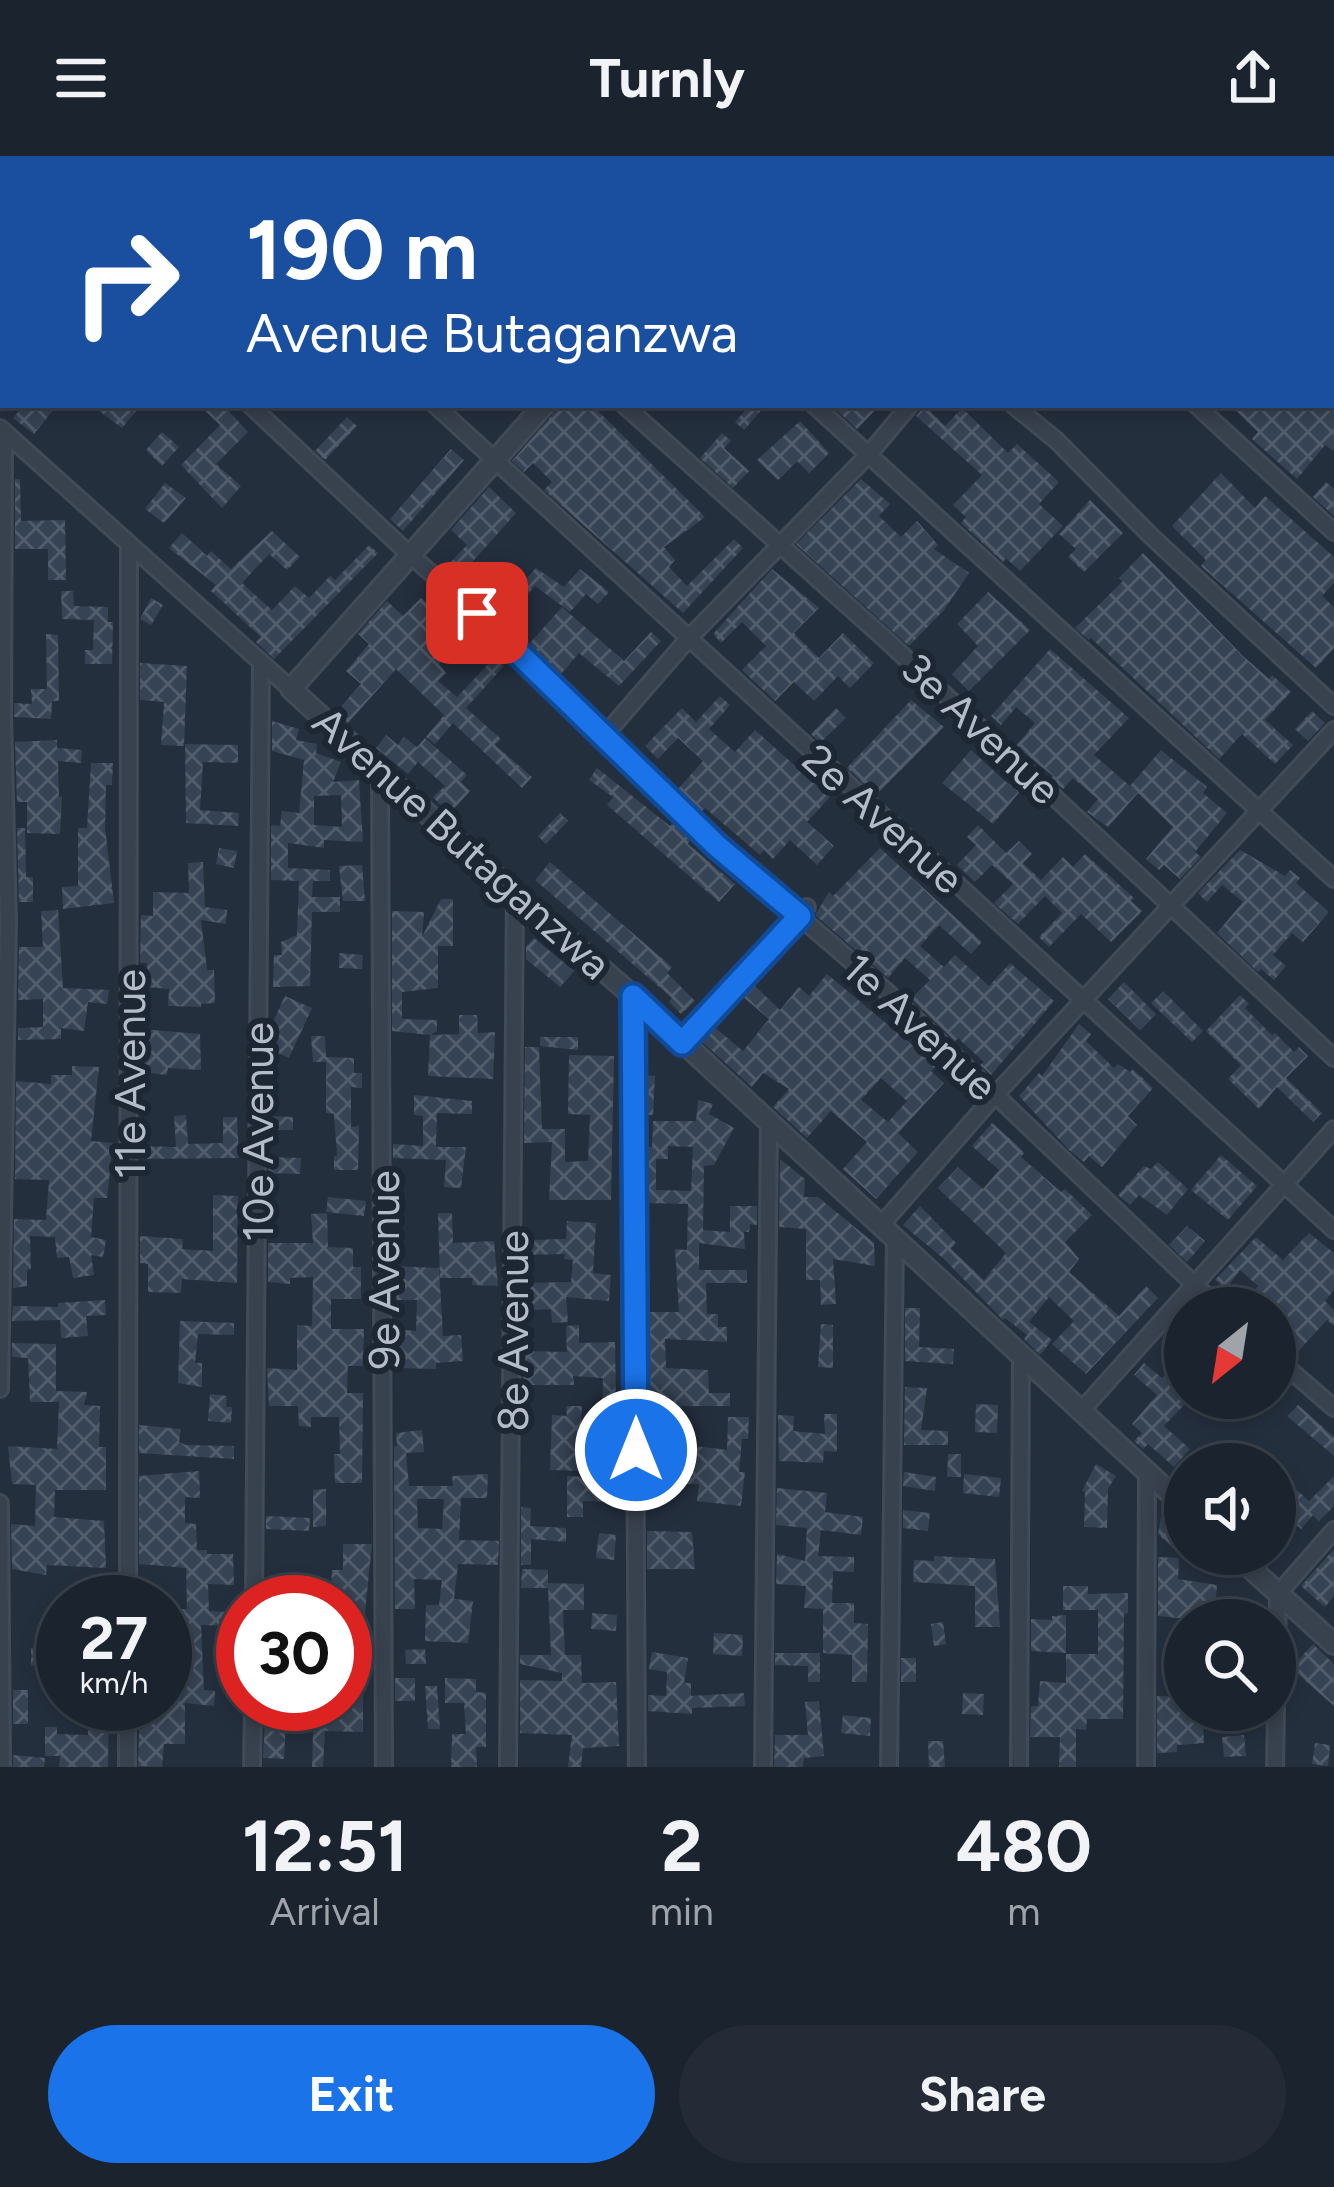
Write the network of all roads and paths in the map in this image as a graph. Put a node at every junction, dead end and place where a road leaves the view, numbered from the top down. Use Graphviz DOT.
graph roads {
  1 [pos="253,408"];
  2 [pos="438,408"];
  3 [pos="541,408"];
  4 [pos="627,408"];
  5 [pos="817,408"];
  6 [pos="907,408"];
  7 [pos="1017,408"];
  8 [pos="1199,408"];
  9 [pos="2,429"];
  10 [pos="869,454"];
  11 [pos="496,460"];
  12 [pos="1334,532"];
  13 [pos="778,544"];
  14 [pos="129,545"];
  15 [pos="410,555"];
  16 [pos="688,639"];
  17 [pos="262,662"];
  18 [pos="291,689"];
  19 [pos="1334,706"];
  20 [pos="1334,730"];
  21 [pos="604,736"];
  22 [pos="380,772"];
  23 [pos="1260,811"];
  24 [pos="1334,879"];
  25 [pos="515,894"];
  26 [pos="1170,906"];
  27 [pos="804,911"];
  28 [pos="633,996"];
  29 [pos="1083,1001"];
  30 [pos="682,1043"];
  31 [pos="1334,1058"];
  32 [pos="994,1096"];
  33 [pos="769,1121"];
  34 [pos="1334,1129"];
  35 [pos="1283,1184"];
  36 [pos="1334,1230"];
  37 [pos="888,1231"];
  38 [pos="1193,1286"];
  39 [pos="1021,1356"];
  40 [pos="1296,1375"];
  41 [pos="0,1389"];
  42 [pos="1334,1408"];
  43 [pos="1081,1411"];
  44 [pos="1148,1471"];
  45 [pos="1164,1487"];
  46 [pos="0,1503"];
  47 [pos="1334,1530"];
  48 [pos="128,1575"];
  49 [pos="254,1575"];
  50 [pos="1258,1575"];
  51 [pos="1278,1594"];
  52 [pos="1334,1644"];
  53 [pos="128,1731"];
  54 [pos="253,1731"];
  55 [pos="2,1767"];
  56 [pos="127,1767"];
  57 [pos="252,1767"];
  58 [pos="384,1767"];
  59 [pos="508,1767"];
  60 [pos="638,1767"];
  61 [pos="763,1767"];
  62 [pos="889,1767"];
  63 [pos="1019,1767"];
  64 [pos="1146,1767"];
  65 [pos="1275,1767"];
  1 -- 15 [label="street, 1e Avenue"];
  2 -- 11 [label="street, 2e Avenue"];
  3 -- 11 [label="street"];
  4 -- 13 [label="street, 3e Avenue"];
  5 -- 10 [label="street"];
  6 -- 10 [label="street"];
  7 -- 19 [label="street"];
  8 -- 12 [label="street"];
  9 -- 14 [label="street, Avenue Butaganzwa"];
  9 -- 41 [label="street"];
  10 -- 13 [label="street"];
  10 -- 23 [label="street"];
  11 -- 15 [label="street"];
  11 -- 16 [label="street, 2e Avenue"];
  13 -- 16 [label="street"];
  13 -- 26 [label="street, 3e Avenue"];
  14 -- 17 [label="street, Avenue Butaganzwa"];
  14 -- 48 [label="street, 11e Avenue"];
  15 -- 18 [label="street"];
  15 -- 21 [label="street, 1e Avenue"];
  16 -- 21 [label="street"];
  16 -- 29 [label="street, 2e Avenue"];
  17 -- 18 [label="street, Avenue Butaganzwa"];
  17 -- 49 [label="street, 10e Avenue"];
  18 -- 22 [label="street, Avenue Butaganzwa"];
  20 -- 23 [label="street"];
  21 -- 27 [label="street, 1e Avenue"];
  22 -- 25 [label="street, Avenue Butaganzwa"];
  22 -- 58 [label="street, 9e Avenue"];
  23 -- 24 [label="street"];
  23 -- 26 [label="street"];
  25 -- 28 [label="street, Avenue Butaganzwa"];
  25 -- 59 [label="street, 8e Avenue"];
  26 -- 29 [label="street"];
  26 -- 31 [label="street, 3e Avenue"];
  27 -- 30 [label="street"];
  27 -- 32 [label="street, 1e Avenue"];
  28 -- 30 [label="street, Avenue Butaganzwa"];
  28 -- 60 [label="street"];
  29 -- 32 [label="street"];
  29 -- 35 [label="street, 2e Avenue"];
  30 -- 33 [label="street, Avenue Butaganzwa"];
  32 -- 37 [label="street"];
  32 -- 38 [label="street, 1e Avenue"];
  33 -- 37 [label="street, Avenue Butaganzwa"];
  33 -- 61 [label="street"];
  34 -- 35 [label="street"];
  35 -- 36 [label="street, 2e Avenue"];
  35 -- 38 [label="street"];
  37 -- 39 [label="street, Avenue Butaganzwa"];
  37 -- 62 [label="street"];
  38 -- 43 [label="street"];
  39 -- 43 [label="street, Avenue Butaganzwa"];
  39 -- 63 [label="street"];
  40 -- 42 [label="street"];
  43 -- 44 [label="street, Avenue Butaganzwa"];
  44 -- 45 [label="street, Avenue Butaganzwa"];
  44 -- 64 [label="street"];
  46 -- 55 [label="street"];
  47 -- 51 [label="street"];
  50 -- 51 [label="street"];
  51 -- 52 [label="street"];
  51 -- 65 [label="street"];
  53 -- 56 [label="street"];
  54 -- 57 [label="street"];
}
